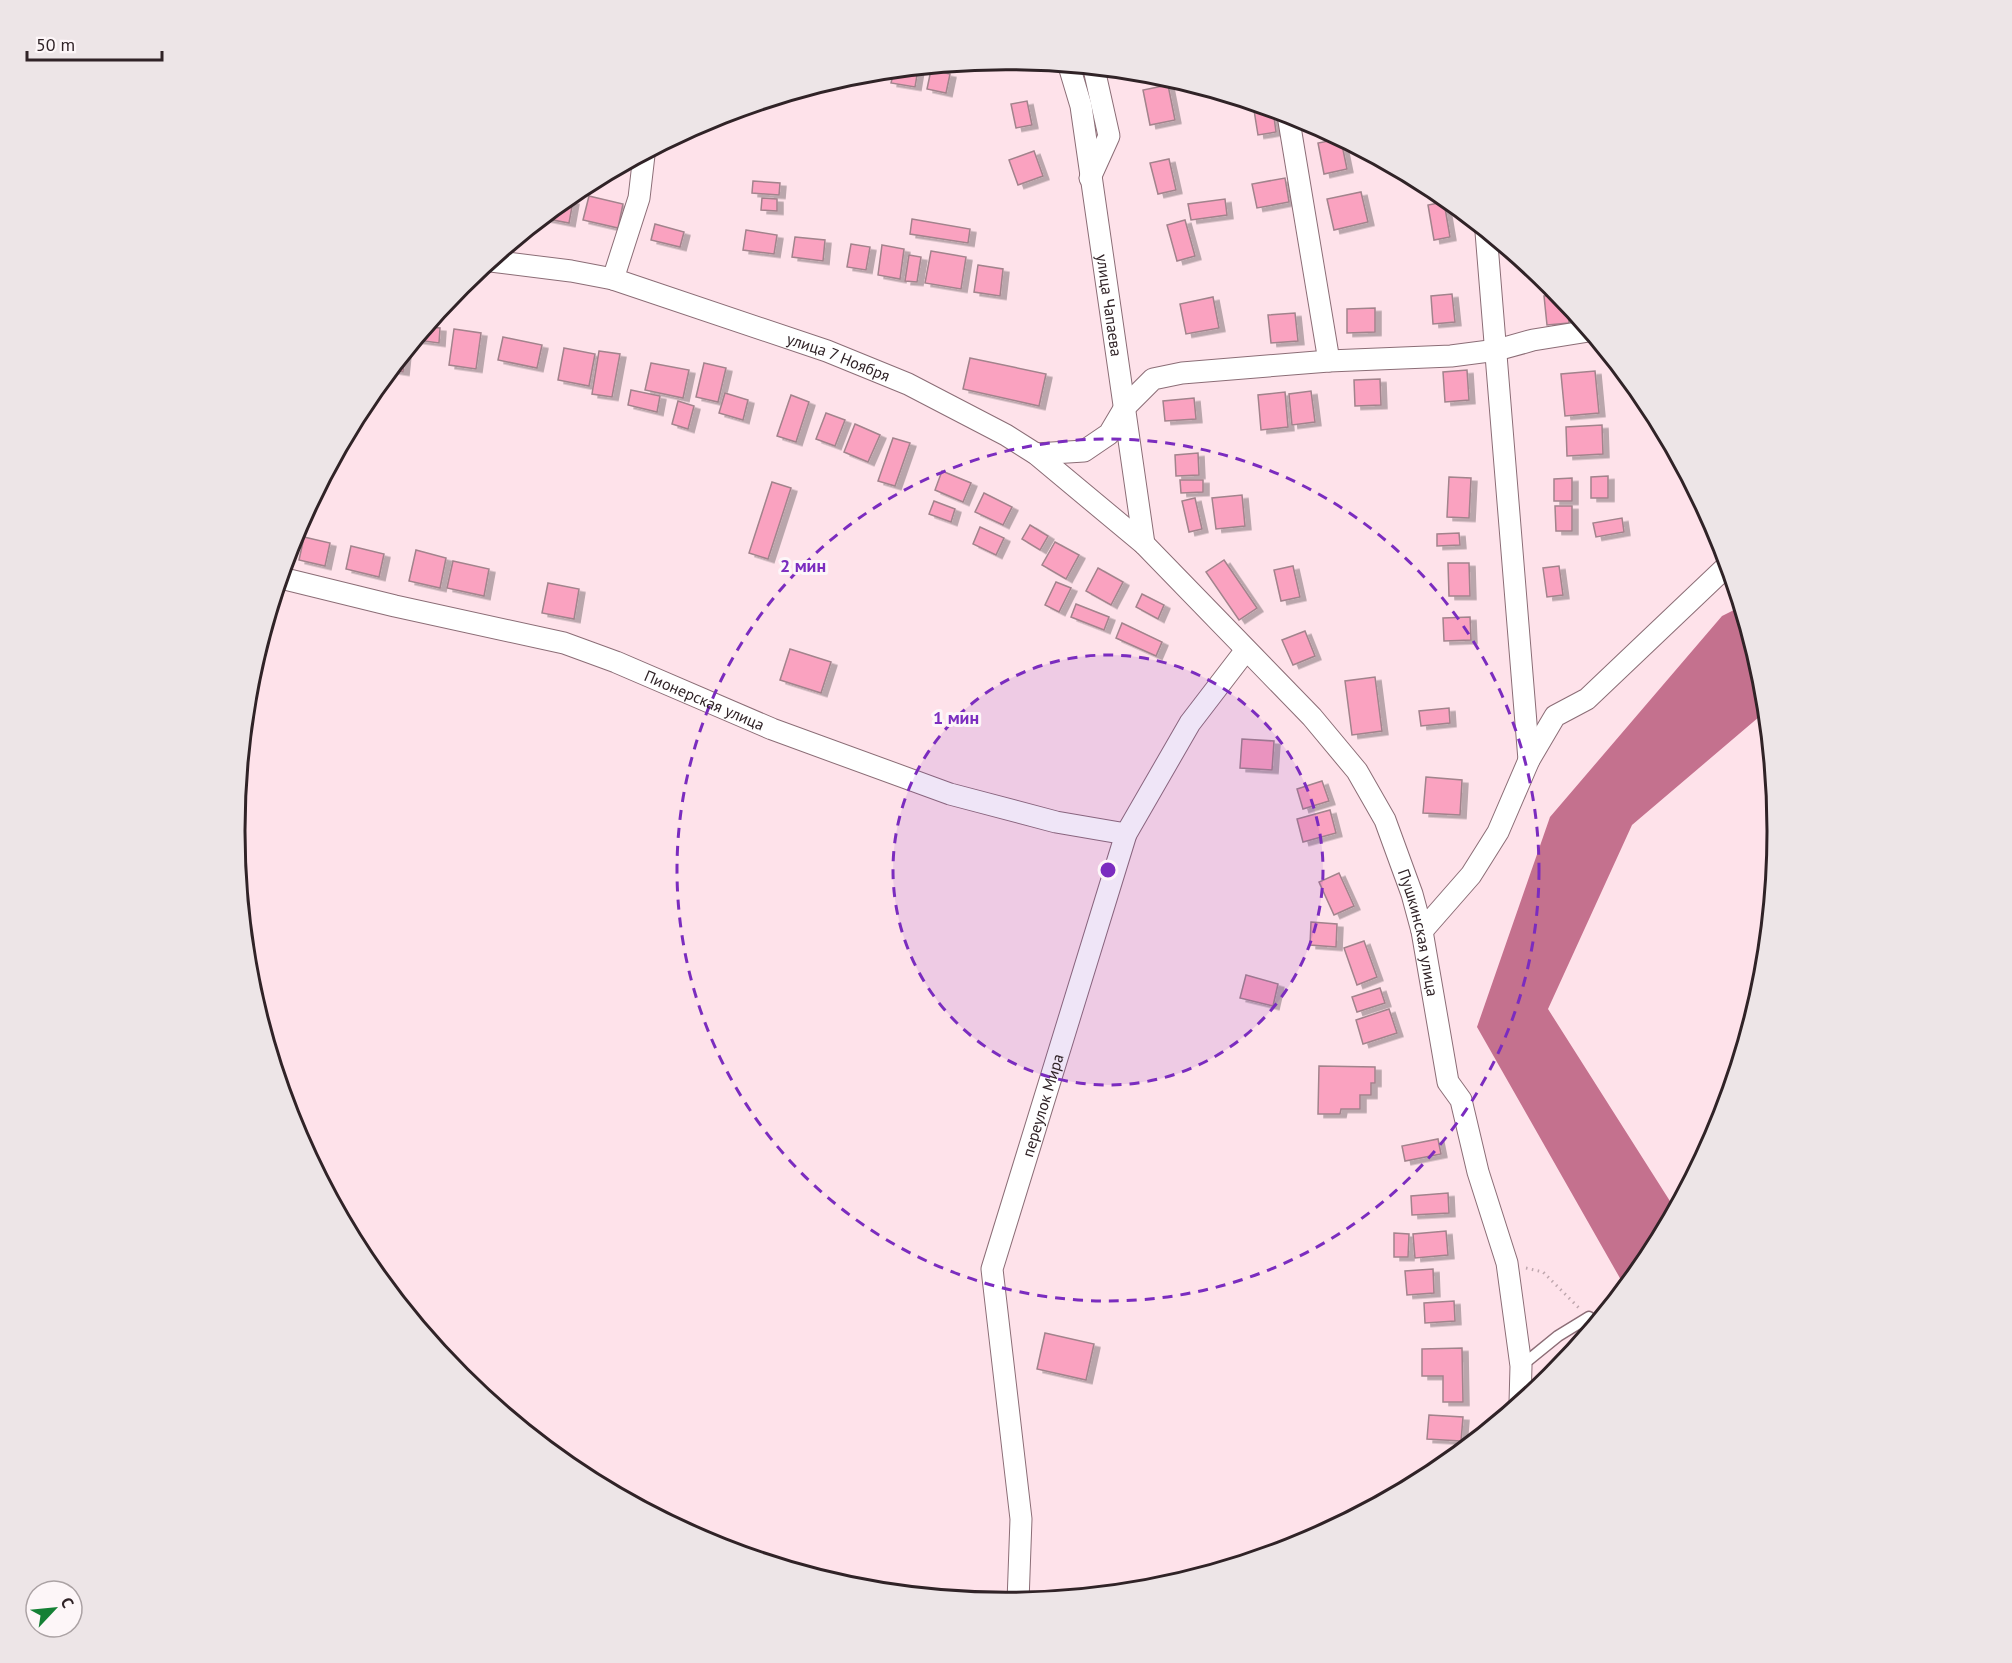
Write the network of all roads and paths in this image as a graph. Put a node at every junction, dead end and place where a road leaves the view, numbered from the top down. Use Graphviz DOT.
graph roads {
  1 [pos="1071,74"];
  2 [pos="1096,76"];
  3 [pos="1290,125"];
  4 [pos="643,163"];
  5 [pos="1090,178"];
  6 [pos="1487,242"];
  7 [pos="501,262"];
  8 [pos="612,279"];
  9 [pos="1581,333"];
  10 [pos="1497,350"];
  11 [pos="1329,361"];
  12 [pos="1125,407"];
  13 [pos="1036,454"];
  14 [pos="1144,544"];
  15 [pos="1721,572"];
  16 [pos="288,580"];
  17 [pos="1246,650"];
  18 [pos="1529,760"];
  19 [pos="1126,834"];
  20 [pos="1422,931"];
  21 [pos="1507,1263"];
  22 [pos="1589,1317"];
  23 [pos="1521,1366"];
  24 [pos="1520,1392"];
  25 [pos="1018,1592"];
  1 -- 5 [label="street, улица Чапаева"];
  2 -- 5 [label="street"];
  3 -- 11 [label="street"];
  4 -- 8 [label="street"];
  5 -- 12 [label="street, улица Чапаева"];
  6 -- 10 [label="street"];
  7 -- 8 [label="street, улица 7 Ноября"];
  8 -- 13 [label="street, улица 7 Ноября"];
  9 -- 10 [label="street"];
  10 -- 11 [label="street"];
  10 -- 18 [label="street"];
  11 -- 12 [label="street"];
  12 -- 13 [label="street"];
  12 -- 14 [label="street, улица Чапаева"];
  13 -- 14 [label="street, улица 7 Ноября"];
  14 -- 17 [label="street, Пушкинская улица"];
  15 -- 18 [label="street"];
  16 -- 19 [label="street, Пионерская улица"];
  17 -- 19 [label="street, переулок Мира"];
  17 -- 20 [label="street, Пушкинская улица"];
  18 -- 20 [label="street"];
  19 -- 25 [label="street, переулок Мира"];
  20 -- 21 [label="street, Пушкинская улица"];
  21 -- 22 [label="path"];
  21 -- 23 [label="street, Пушкинская улица"];
  22 -- 23 [label="lane"];
  23 -- 24 [label="street, Пушкинская улица"];
}
